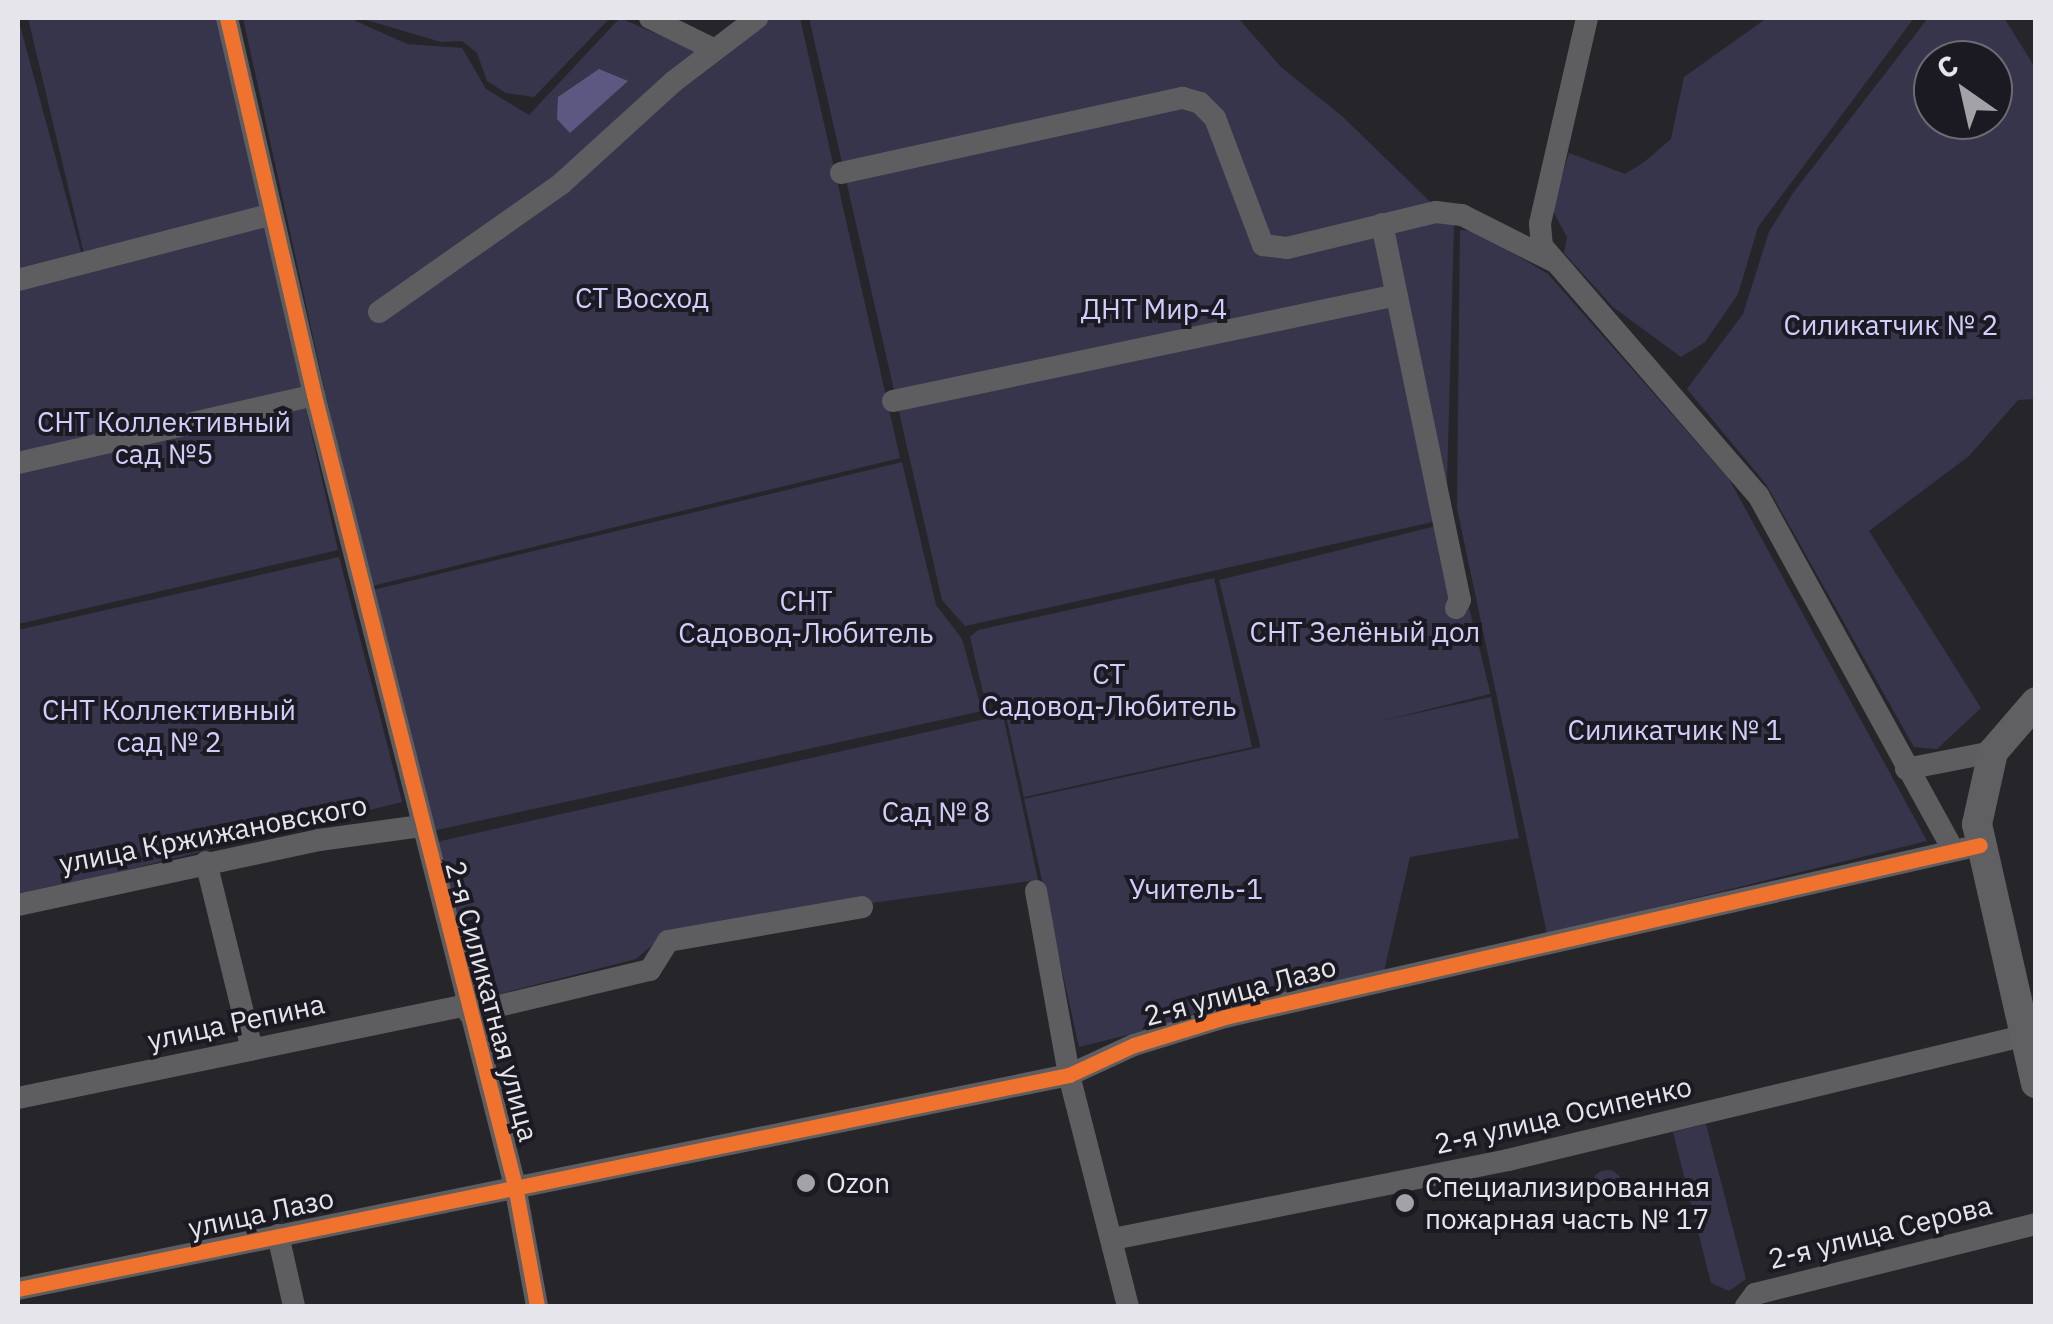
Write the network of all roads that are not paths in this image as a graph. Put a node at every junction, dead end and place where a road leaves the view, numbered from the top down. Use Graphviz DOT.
graph roads {
  1 [pos="227,18"];
  2 [pos="650,18"];
  3 [pos="758,18"];
  4 [pos="1587,18"];
  5 [pos="713,49"];
  6 [pos="840,172"];
  7 [pos="270,214"];
  8 [pos="1382,224"];
  9 [pos="1553,261"];
  10 [pos="18,280"];
  11 [pos="1392,296"];
  12 [pos="379,312"];
  13 [pos="314,395"];
  14 [pos="892,401"];
  15 [pos="18,463"];
  16 [pos="1456,608"];
  17 [pos="2036,702"];
  18 [pos="1993,752"];
  19 [pos="1906,770"];
  20 [pos="421,826"];
  21 [pos="1967,847"];
  22 [pos="206,862"];
  23 [pos="1036,891"];
  24 [pos="18,905"];
  25 [pos="862,907"];
  26 [pos="468,1009"];
  27 [pos="2023,1036"];
  28 [pos="252,1049"];
  29 [pos="1069,1074"];
  30 [pos="2036,1083"];
  31 [pos="18,1098"];
  32 [pos="515,1186"];
  33 [pos="2036,1224"];
  34 [pos="278,1235"];
  35 [pos="1112,1239"];
  36 [pos="49,1282"];
  37 [pos="18,1289"];
  38 [pos="54,1306"];
  39 [pos="294,1306"];
  40 [pos="537,1306"];
  41 [pos="1128,1306"];
  42 [pos="1746,1306"];
  1 -- 7 [label="street, 2-я Силикатная улица"];
  2 -- 5 [label="street"];
  3 -- 5 [label="street"];
  4 -- 9 [label="street"];
  5 -- 12 [label="street"];
  6 -- 8 [label="street"];
  7 -- 10 [label="street"];
  7 -- 13 [label="street, 2-я Силикатная улица"];
  8 -- 9 [label="street"];
  8 -- 11 [label="street"];
  9 -- 19 [label="street"];
  11 -- 14 [label="street"];
  11 -- 16 [label="street"];
  13 -- 15 [label="street"];
  13 -- 20 [label="street, 2-я Силикатная улица"];
  17 -- 18 [label="main road"];
  18 -- 19 [label="street"];
  18 -- 21 [label="main road"];
  19 -- 21 [label="street"];
  20 -- 22 [label="street, улица Кржижановского"];
  20 -- 26 [label="street, 2-я Силикатная улица"];
  21 -- 27 [label="main road"];
  21 -- 29 [label="street, 2-я улица Лазо"];
  22 -- 24 [label="street, улица Кржижановского"];
  22 -- 28 [label="street"];
  23 -- 29 [label="street"];
  25 -- 26 [label="street, улица Репина"];
  26 -- 28 [label="street, улица Репина"];
  26 -- 32 [label="street, 2-я Силикатная улица"];
  27 -- 30 [label="main road"];
  27 -- 35 [label="street, 2-я улица Осипенко"];
  28 -- 31 [label="street, улица Репина"];
  29 -- 32 [label="street, 2-я улица Лазо"];
  29 -- 35 [label="street"];
  32 -- 34 [label="street, улица Лазо"];
  32 -- 40 [label="street, 2-я Силикатная улица"];
  33 -- 42 [label="street, 2-я улица Серова"];
  34 -- 36 [label="street, улица Лазо"];
  34 -- 39 [label="street"];
  35 -- 41 [label="street"];
  36 -- 37 [label="street, улица Лазо"];
  36 -- 38 [label="street"];
}
